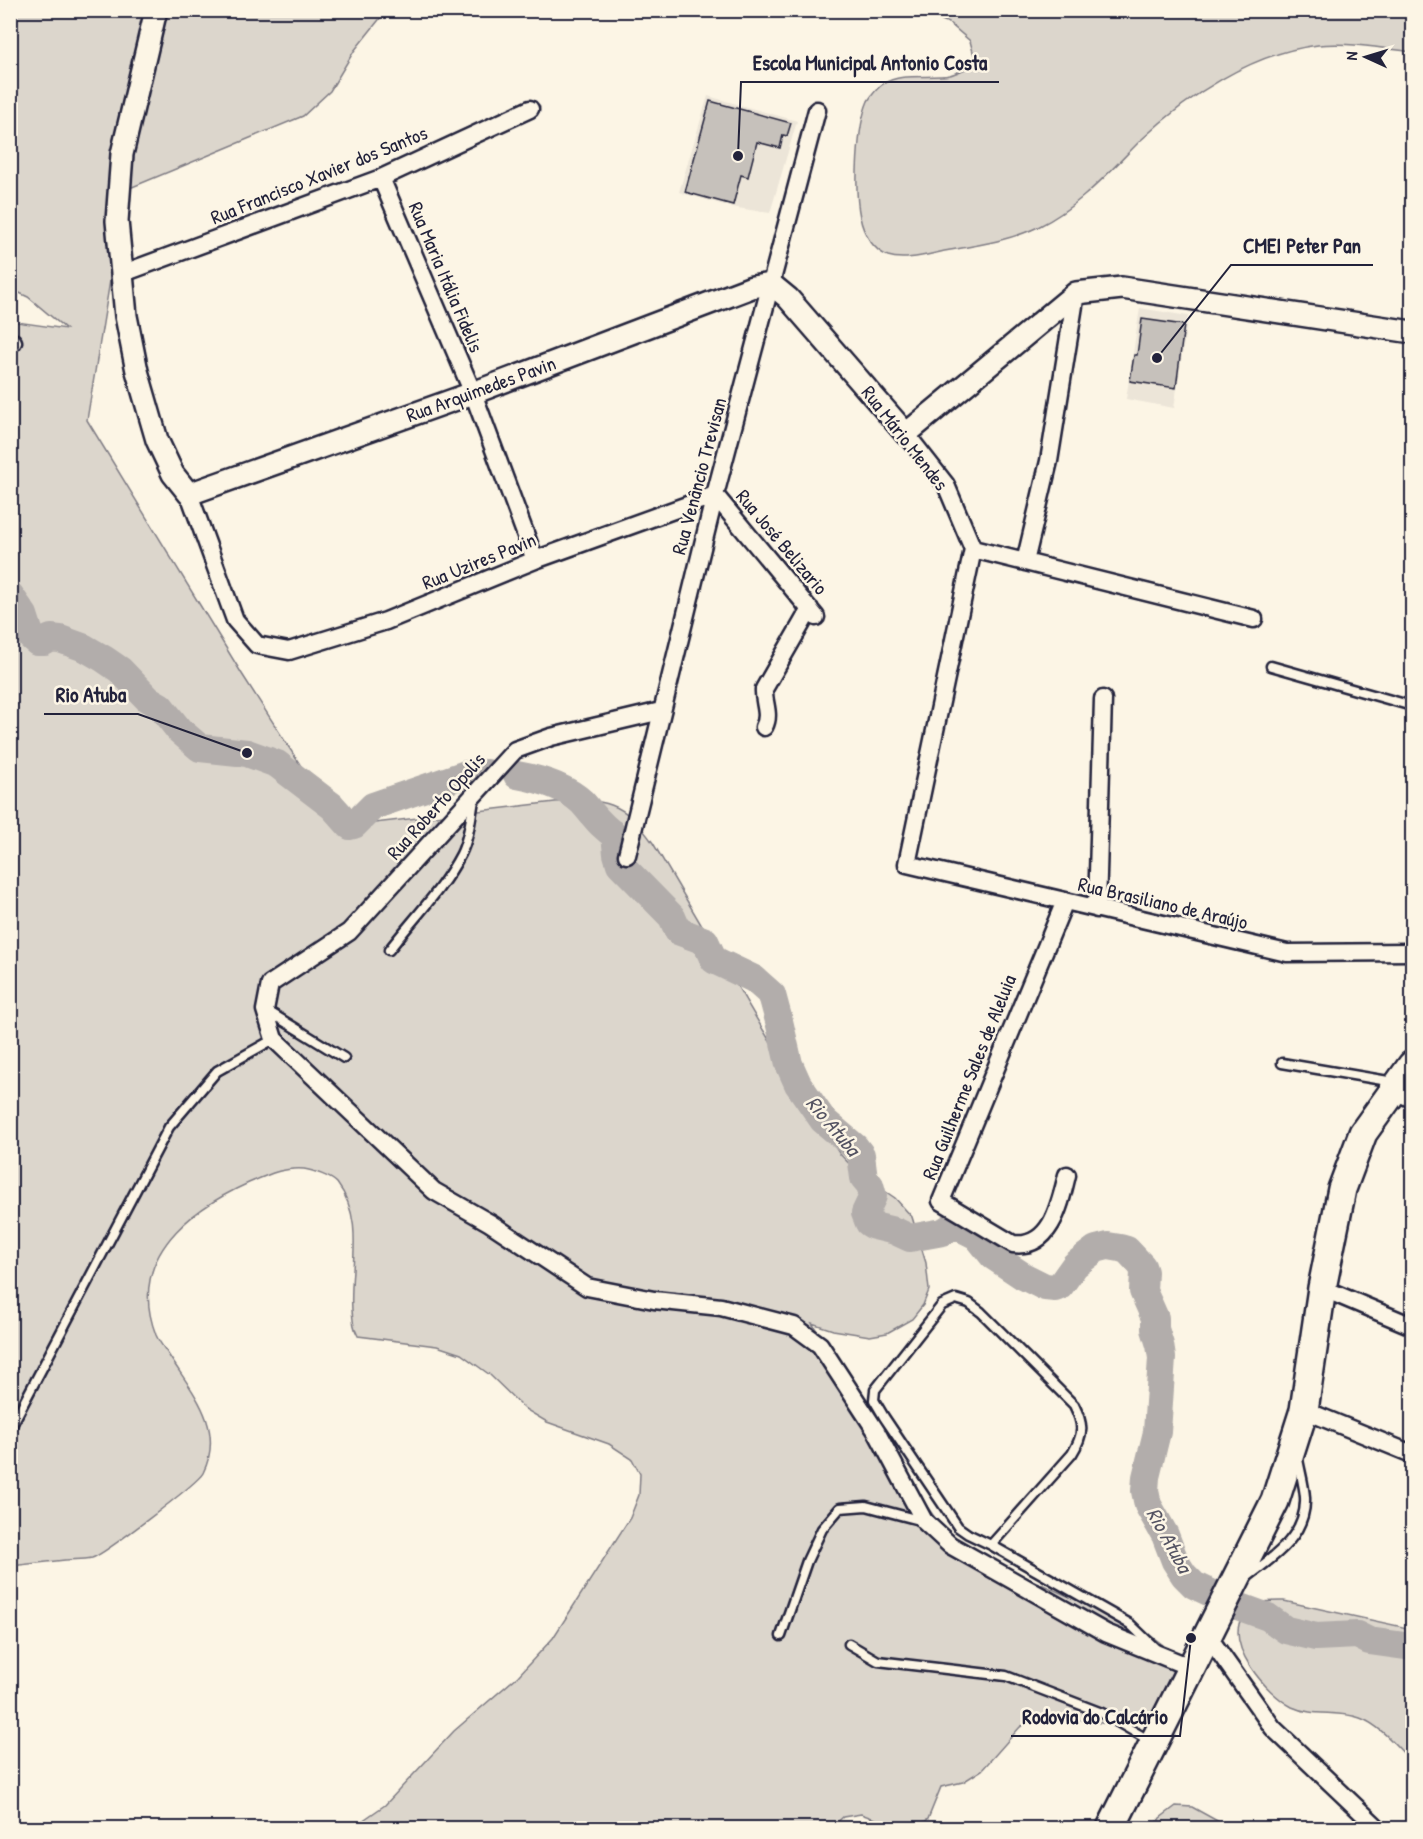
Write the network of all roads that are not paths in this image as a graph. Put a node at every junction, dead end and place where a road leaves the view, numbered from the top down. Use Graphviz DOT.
graph roads {
  1 [pos="156,10"];
  2 [pos="530,109"];
  3 [pos="817,110"];
  4 [pos="381,178"];
  5 [pos="121,274"];
  6 [pos="771,284"];
  7 [pos="1076,294"];
  8 [pos="1413,332"];
  9 [pos="473,393"];
  10 [pos="906,434"];
  11 [pos="189,494"];
  12 [pos="715,495"];
  13 [pos="973,549"];
  14 [pos="535,560"];
  15 [pos="1025,562"];
  16 [pos="1254,619"];
  17 [pos="1271,666"];
  18 [pos="1103,699"];
  19 [pos="1413,706"];
  20 [pos="662,711"];
  21 [pos="764,727"];
  22 [pos="476,793"];
  23 [pos="627,855"];
  24 [pos="1065,901"];
  25 [pos="1097,909"];
  26 [pos="389,950"];
  27 [pos="1413,952"];
  28 [pos="265,1010"];
  29 [pos="274,1039"];
  30 [pos="344,1058"];
  31 [pos="1282,1063"];
  32 [pos="1405,1084"];
  33 [pos="1067,1175"];
  34 [pos="1322,1288"];
  35 [pos="1413,1326"];
  36 [pos="1304,1410"];
  37 [pos="10,1429"];
  38 [pos="1413,1454"];
  39 [pos="924,1521"];
  40 [pos="991,1545"];
  41 [pos="782,1636"];
  42 [pos="1208,1636"];
  43 [pos="849,1644"];
  44 [pos="1162,1656"];
  45 [pos="1192,1668"];
  46 [pos="1155,1743"];
  47 [pos="1111,1828"];
  48 [pos="1378,1828"];
  1 -- 5 [label="street"];
  2 -- 4 [label="street, Rua Francisco Xavier dos Santos"];
  3 -- 6 [label="street, Rua Venâncio Trevisan"];
  4 -- 5 [label="street, Rua Francisco Xavier dos Santos"];
  4 -- 9 [label="street, Rua Maria Itália Fidelis"];
  5 -- 11 [label="street"];
  6 -- 9 [label="street, Rua Arquimedes Pavin"];
  6 -- 10 [label="street, Rua Mário Mendes"];
  6 -- 12 [label="street, Rua Venâncio Trevisan"];
  7 -- 8 [label="street"];
  7 -- 10 [label="street"];
  7 -- 15 [label="street"];
  9 -- 11 [label="street, Rua Arquimedes Pavin"];
  9 -- 14 [label="street, Rua Maria Itália Fidelis"];
  10 -- 13 [label="street, Rua Mário Mendes"];
  11 -- 14 [label="street, Rua Uzires Pavin"];
  12 -- 14 [label="street, Rua Uzires Pavin"];
  12 -- 20 [label="street, Rua Venâncio Trevisan"];
  12 -- 21 [label="street, Rua José Belizario"];
  13 -- 15 [label="street"];
  13 -- 24 [label="street, Rua Brasiliano de Araújo"];
  15 -- 16 [label="street"];
  17 -- 19 [label="lane"];
  18 -- 25 [label="street"];
  20 -- 22 [label="street, Rua Roberto Opolis"];
  20 -- 23 [label="street, Rua Venâncio Trevisan"];
  22 -- 26 [label="lane"];
  22 -- 28 [label="street, Rua Roberto Opolis"];
  24 -- 25 [label="street, Rua Brasiliano de Araújo"];
  24 -- 33 [label="street, Rua Guilherme Sales de Aleluia"];
  25 -- 27 [label="street, Rua Brasiliano de Araújo"];
  28 -- 29 [label="street"];
  28 -- 30 [label="lane"];
  29 -- 37 [label="lane"];
  29 -- 39 [label="street"];
  31 -- 32 [label="lane"];
  32 -- 34 [label="main road"];
  34 -- 35 [label="street"];
  34 -- 36 [label="main road"];
  36 -- 38 [label="street"];
  36 -- 42 [label="main road"];
  39 -- 41 [label="lane"];
  39 -- 44 [label="street"];
  40 -- 40 [label="lane"];
  40 -- 44 [label="lane"];
  42 -- 45 [label="main road"];
  42 -- 48 [label="street"];
  43 -- 46 [label="lane"];
  44 -- 45 [label="street"];
  45 -- 46 [label="main road"];
  46 -- 47 [label="main road"];
}
